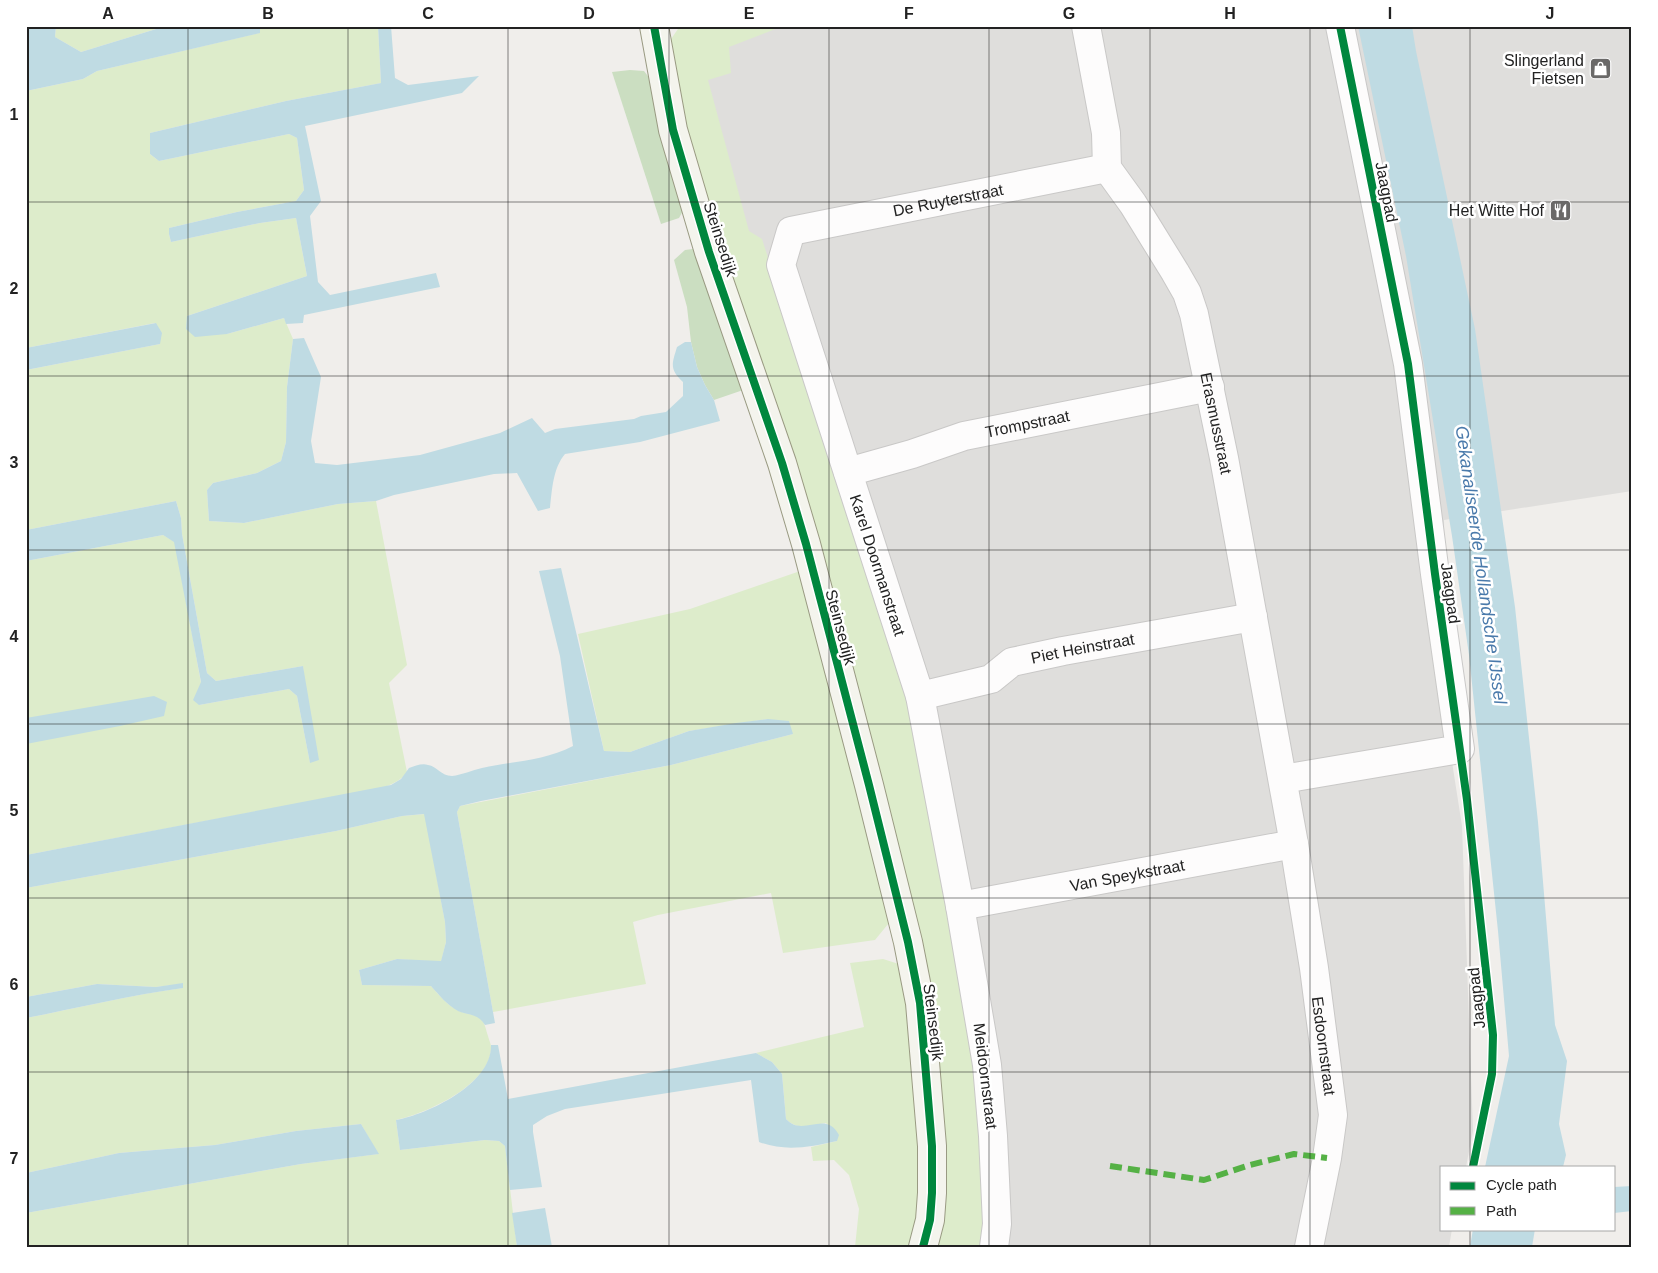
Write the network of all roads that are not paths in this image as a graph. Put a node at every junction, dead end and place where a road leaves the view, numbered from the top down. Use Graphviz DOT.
graph roads {
  1 [pos="654,26"];
  2 [pos="1086,26"];
  3 [pos="1340,26"];
  4 [pos="1107,168"];
  5 [pos="791,231"];
  6 [pos="1210,387"];
  7 [pos="848,472"];
  8 [pos="1253,617"];
  9 [pos="920,696"];
  10 [pos="1282,779"];
  11 [pos="1294,844"];
  12 [pos="960,906"];
  13 [pos="923,1247"];
  14 [pos="994,1247"];
  15 [pos="1309,1247"];
  1 -- 13 [label="street, Steinsedijk"];
  2 -- 4 [label="street"];
  3 -- 10 [label="street, Jaagpad"];
  4 -- 5 [label="street, De Ruyterstraat"];
  4 -- 6 [label="street, Erasmusstraat"];
  5 -- 7 [label="street, Karel Doormanstraat"];
  6 -- 7 [label="street, Trompstraat"];
  6 -- 8 [label="street, Erasmusstraat"];
  7 -- 9 [label="street, Karel Doormanstraat"];
  8 -- 9 [label="street, Piet Heinstraat"];
  8 -- 10 [label="street, Erasmusstraat"];
  9 -- 12 [label="street, Karel Doormanstraat"];
  10 -- 11 [label="street, Erasmusstraat"];
  11 -- 12 [label="street, Van Speykstraat"];
  11 -- 15 [label="street, Esdoornstraat"];
  12 -- 14 [label="street, Meidoornstraat"];
}
